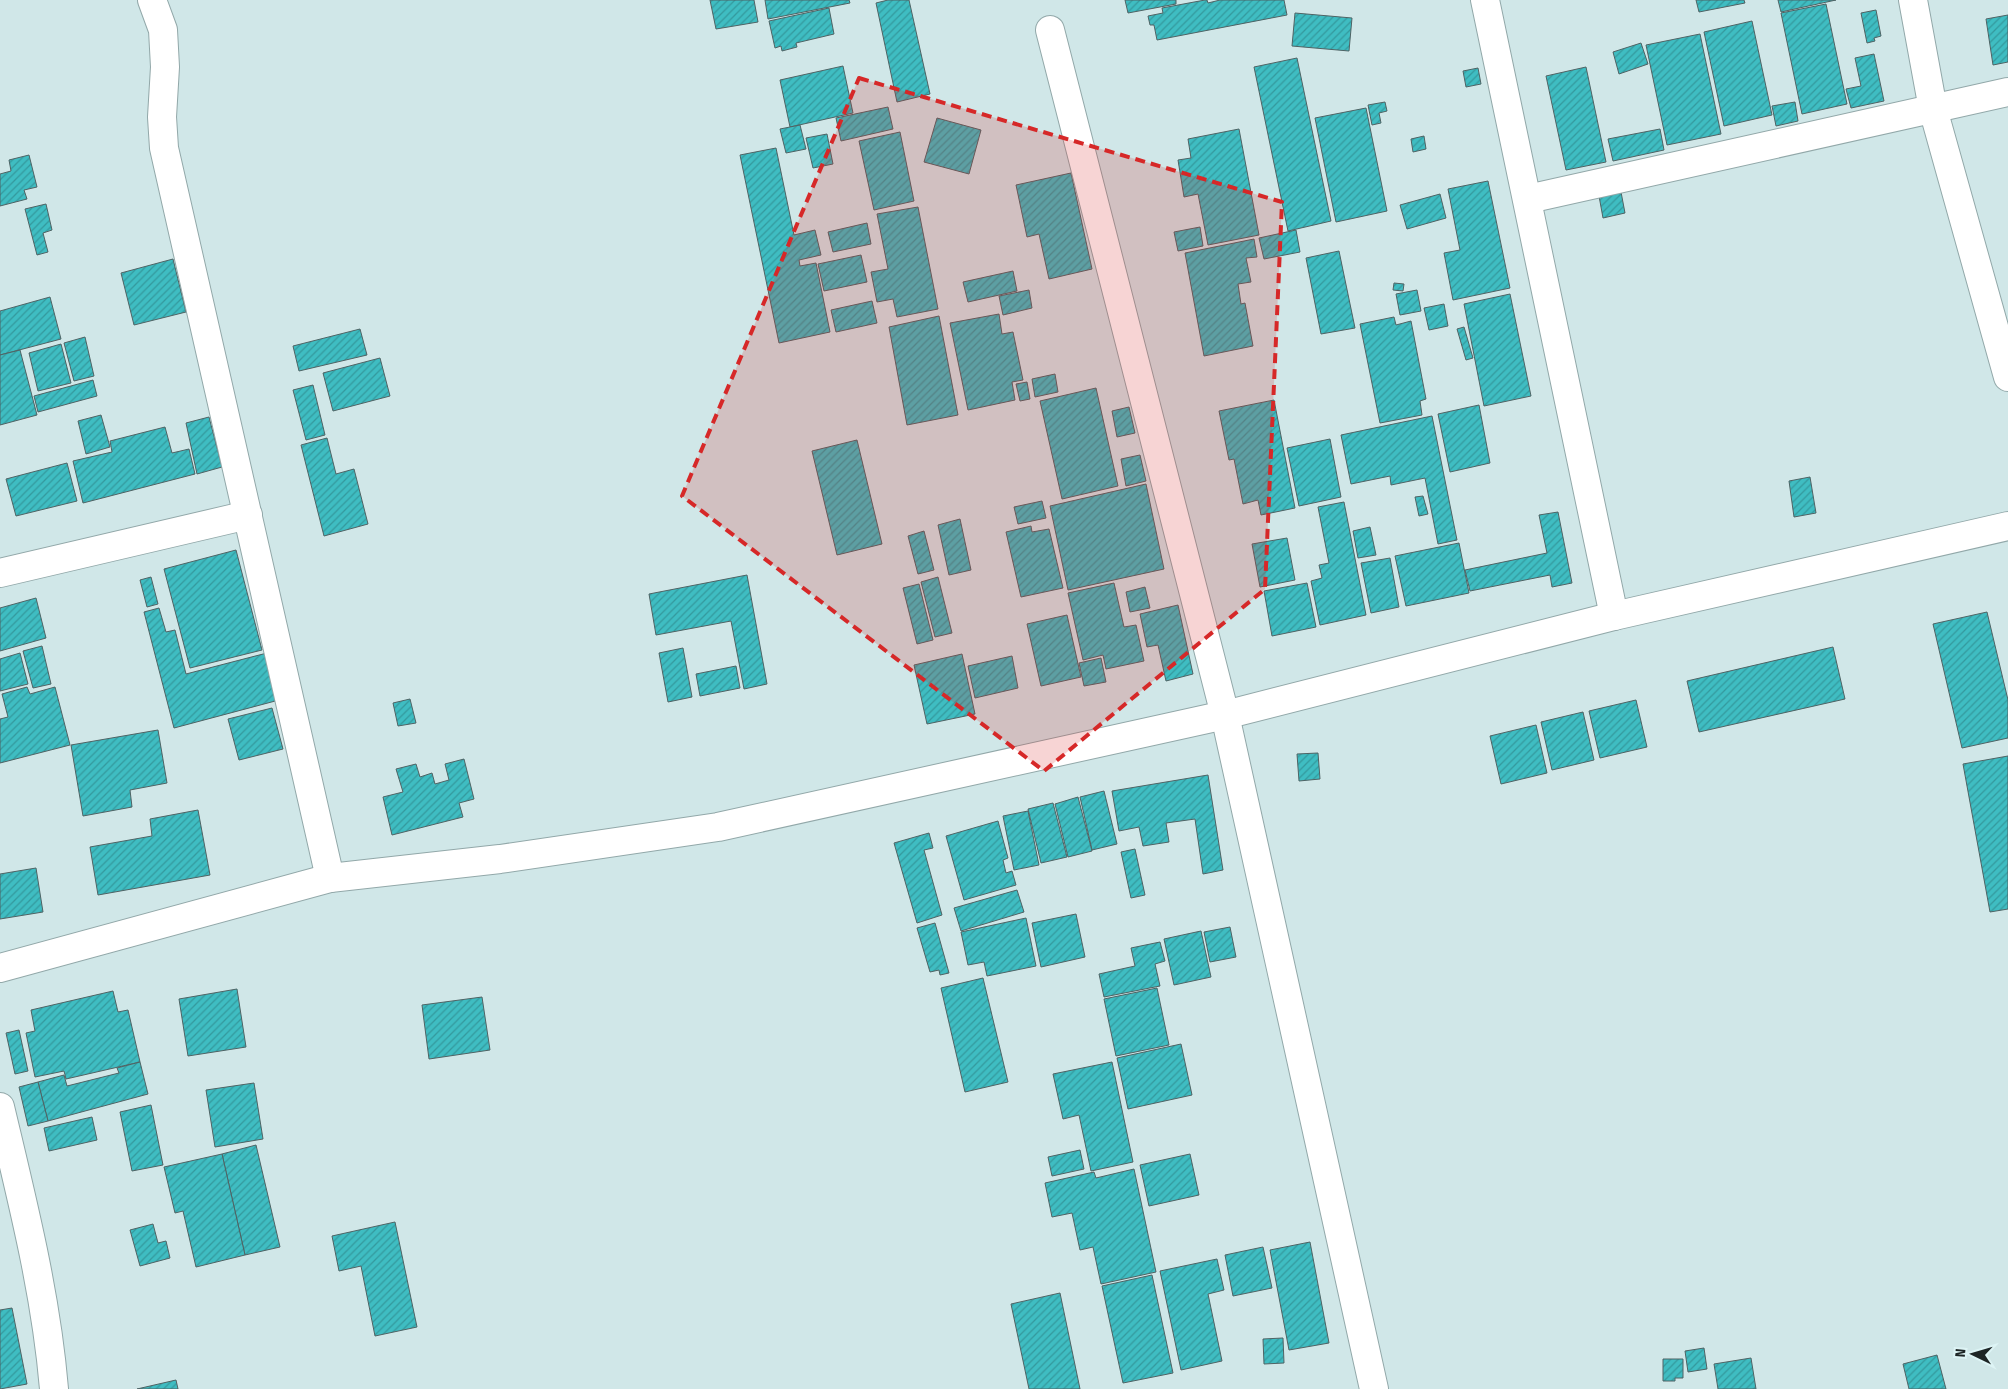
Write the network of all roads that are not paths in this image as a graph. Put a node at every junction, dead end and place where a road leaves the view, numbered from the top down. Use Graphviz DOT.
graph roads {
  1 [pos="152,0"];
  2 [pos="1485,0"];
  3 [pos="1912,0"];
  4 [pos="1050,30"];
  5 [pos="2008,92"];
  6 [pos="1932,109"];
  7 [pos="1528,199"];
  8 [pos="2008,377"];
  9 [pos="248,516"];
  10 [pos="2008,526"];
  11 [pos="0,573"];
  12 [pos="1614,616"];
  13 [pos="1225,715"];
  14 [pos="330,878"];
  15 [pos="0,968"];
  16 [pos="0,1107"];
  17 [pos="54,1389"];
  18 [pos="1374,1389"];
  1 -- 9 [label="street"];
  2 -- 7 [label="street"];
  3 -- 6 [label="street"];
  4 -- 13 [label="street"];
  5 -- 6 [label="street"];
  6 -- 7 [label="street"];
  6 -- 8 [label="street"];
  7 -- 12 [label="street"];
  9 -- 11 [label="street"];
  9 -- 14 [label="street"];
  10 -- 12 [label="street"];
  12 -- 13 [label="street"];
  13 -- 14 [label="street"];
  13 -- 18 [label="street"];
  14 -- 15 [label="street"];
  16 -- 17 [label="street"];
}
